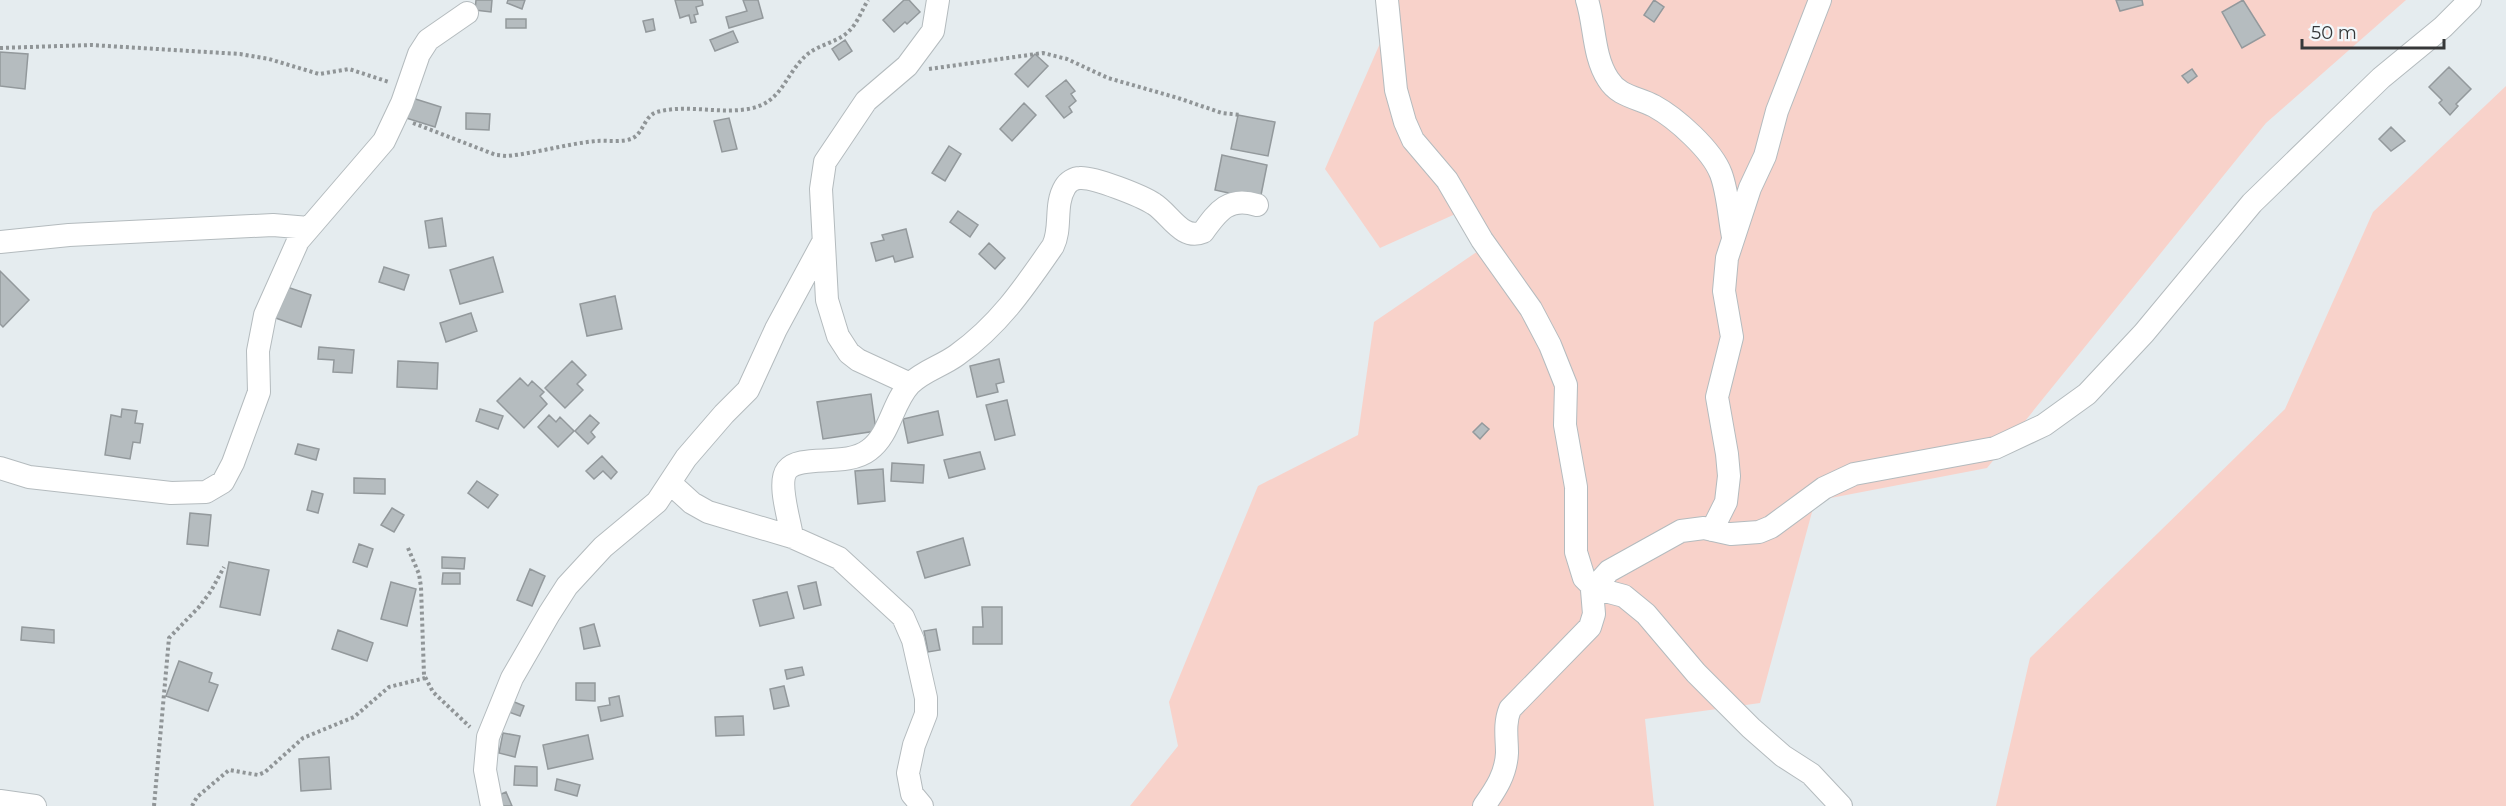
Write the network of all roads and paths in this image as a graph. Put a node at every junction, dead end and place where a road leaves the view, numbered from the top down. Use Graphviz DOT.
graph roads {
  1 [pos="868,0"];
  2 [pos="938,0"];
  3 [pos="1387,0"];
  4 [pos="1587,0"];
  5 [pos="1820,0"];
  6 [pos="2470,0"];
  7 [pos="467,13"];
  8 [pos="0,48"];
  9 [pos="899,74"];
  10 [pos="407,88"];
  11 [pos="1242,115"];
  12 [pos="396,116"];
  13 [pos="1257,206"];
  14 [pos="309,228"];
  15 [pos="1733,238"];
  16 [pos="0,242"];
  17 [pos="822,243"];
  18 [pos="910,384"];
  19 [pos="0,468"];
  20 [pos="670,483"];
  21 [pos="1712,530"];
  22 [pos="792,537"];
  23 [pos="408,548"];
  24 [pos="224,567"];
  25 [pos="1594,588"];
  26 [pos="425,678"];
  27 [pos="486,750"];
  28 [pos="0,801"];
  29 [pos="35,806"];
  30 [pos="154,806"];
  31 [pos="192,806"];
  32 [pos="492,806"];
  33 [pos="921,806"];
  34 [pos="1484,806"];
  35 [pos="1841,806"];
  1 -- 12 [label="path"];
  2 -- 9 [label="street"];
  3 -- 25 [label="street"];
  4 -- 15 [label="street"];
  5 -- 15 [label="street"];
  6 -- 21 [label="street"];
  7 -- 10 [label="street"];
  8 -- 10 [label="path"];
  9 -- 11 [label="path"];
  9 -- 17 [label="street"];
  10 -- 12 [label="street"];
  12 -- 14 [label="street"];
  13 -- 18 [label="street"];
  14 -- 16 [label="street"];
  14 -- 19 [label="street"];
  15 -- 21 [label="street"];
  17 -- 18 [label="street"];
  17 -- 20 [label="street"];
  18 -- 22 [label="street"];
  20 -- 22 [label="street"];
  20 -- 27 [label="street"];
  21 -- 25 [label="street"];
  22 -- 33 [label="street"];
  23 -- 26 [label="path"];
  24 -- 30 [label="path"];
  25 -- 34 [label="street"];
  25 -- 35 [label="street"];
  26 -- 27 [label="path"];
  26 -- 31 [label="path"];
  27 -- 32 [label="street"];
  28 -- 29 [label="street"];
}
